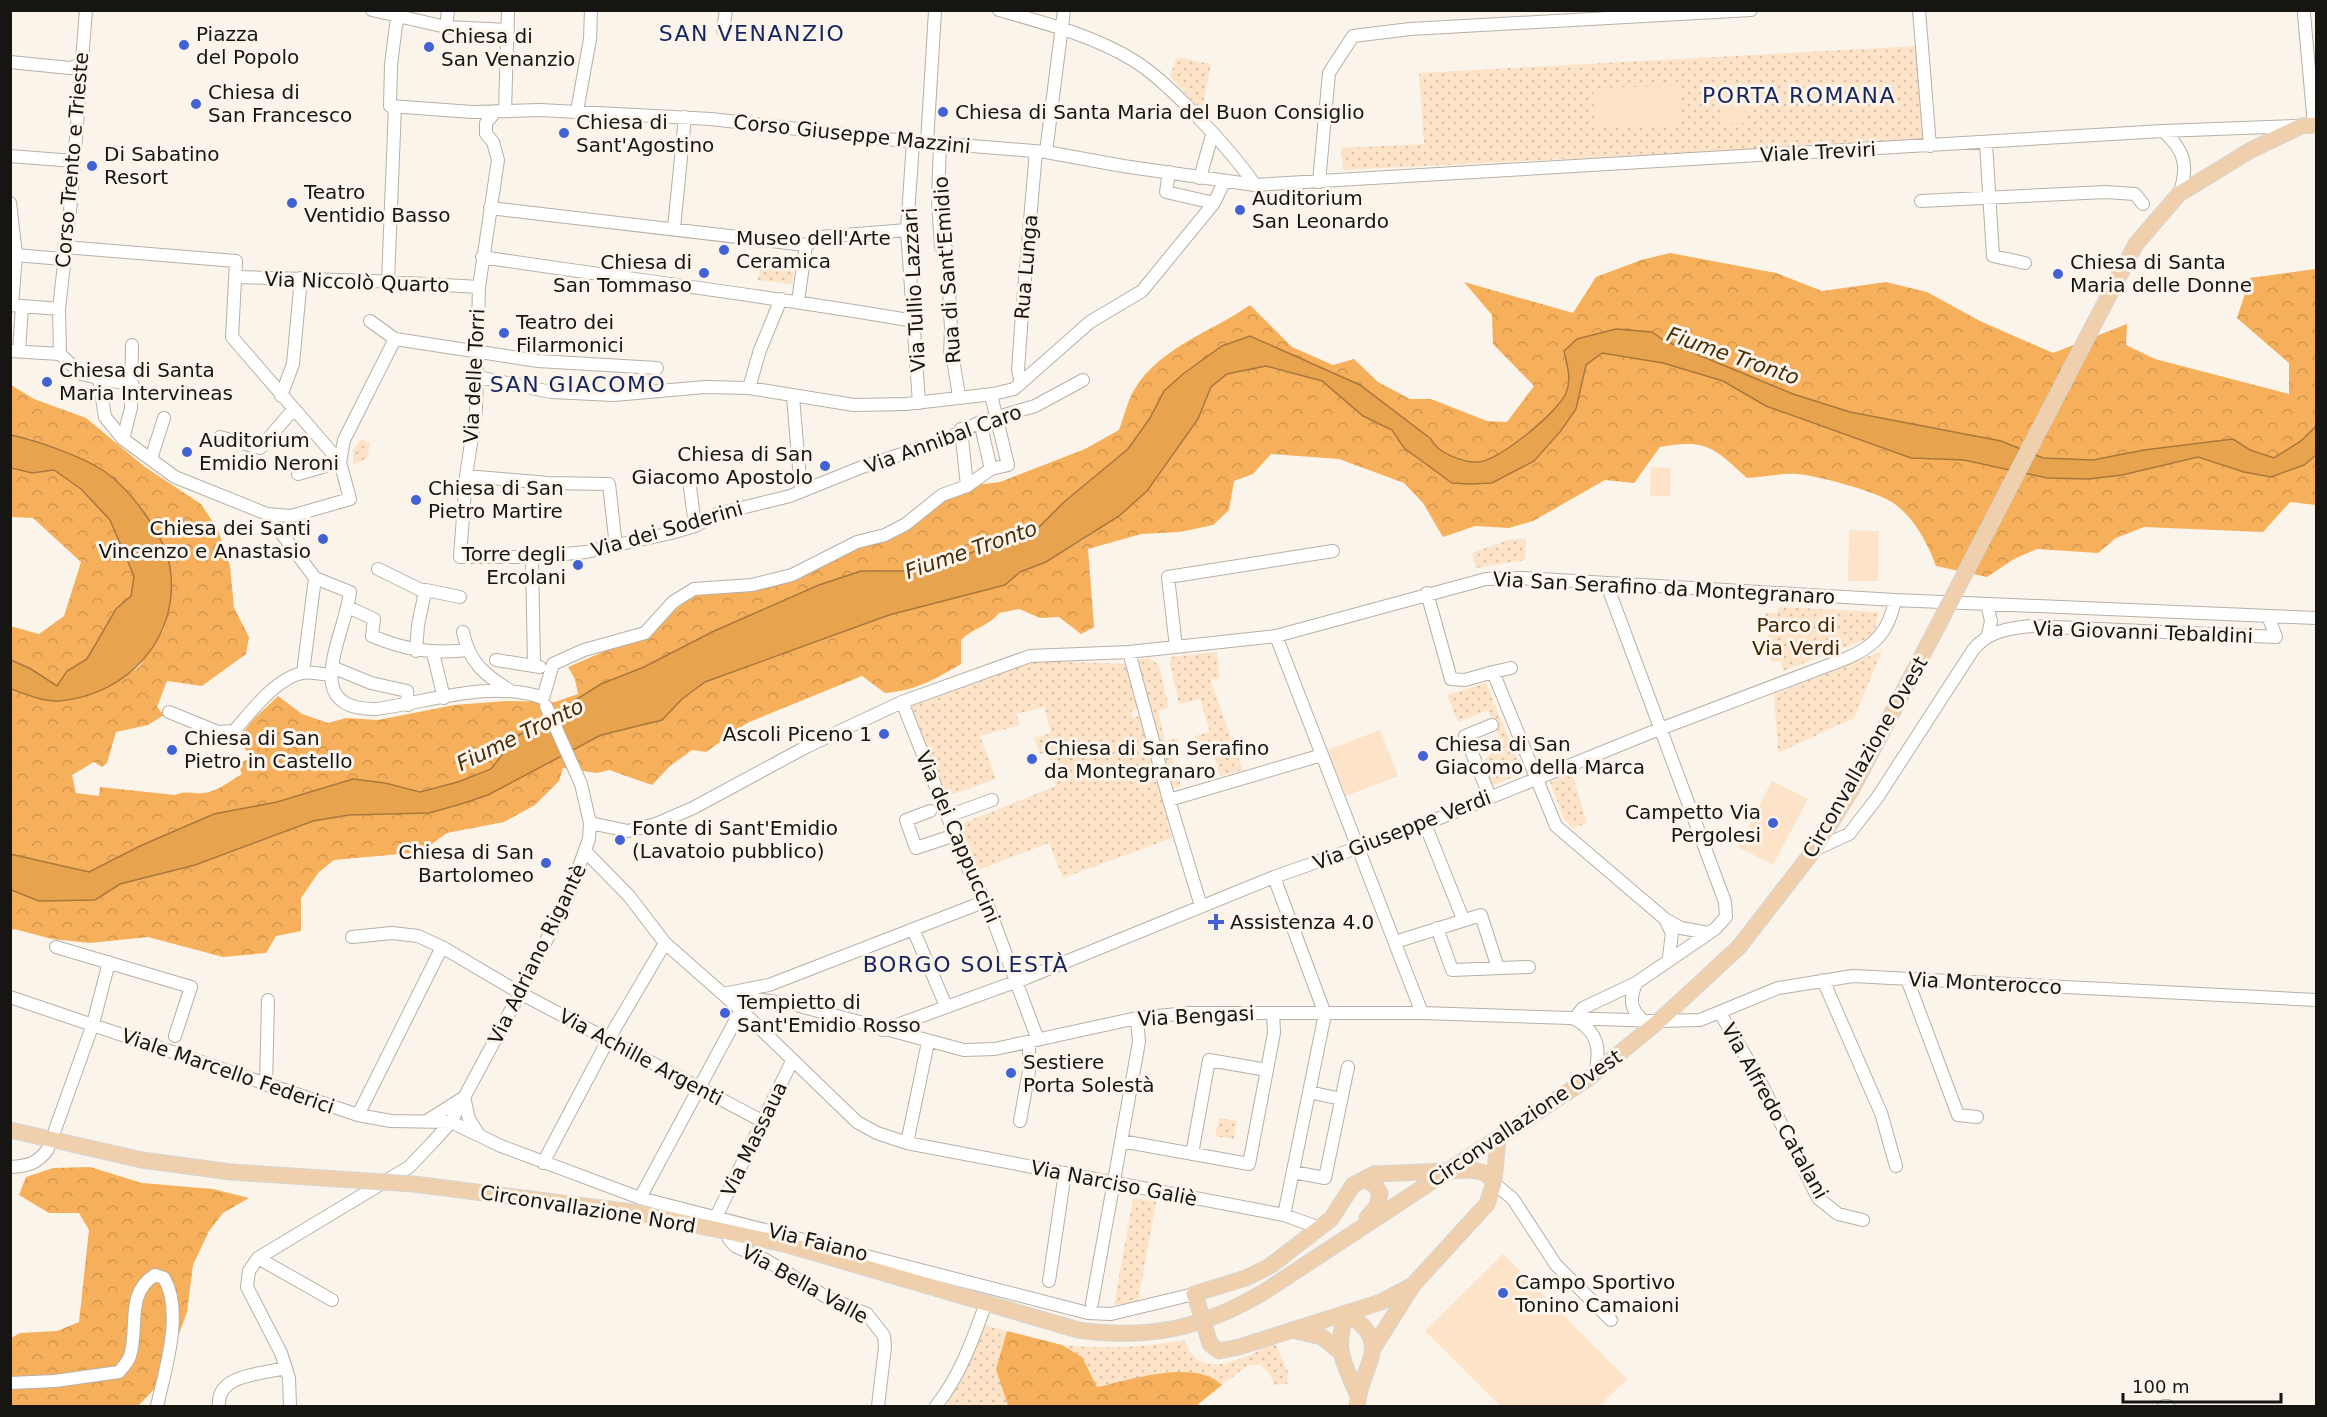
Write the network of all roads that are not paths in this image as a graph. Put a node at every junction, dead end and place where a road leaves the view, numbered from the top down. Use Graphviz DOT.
graph roads {
  1 [pos="86,10"];
  2 [pos="372,10"];
  3 [pos="448,10"];
  4 [pos="508,10"];
  5 [pos="591,10"];
  6 [pos="726,10"];
  7 [pos="999,10"];
  8 [pos="1064,10"];
  9 [pos="1751,10"];
  10 [pos="1918,10"];
  11 [pos="935,11"];
  12 [pos="1700,12"];
  13 [pos="400,13"];
  14 [pos="2304,14"];
  15 [pos="446,27"];
  16 [pos="1062,28"];
  17 [pos="508,30"];
  18 [pos="723,30"];
  19 [pos="10,62"];
  20 [pos="82,64"];
  21 [pos="393,106"];
  22 [pos="500,111"];
  23 [pos="577,111"];
  24 [pos="685,117"];
  25 [pos="2310,125"];
  26 [pos="2163,131"];
  27 [pos="1212,135"];
  28 [pos="914,142"];
  29 [pos="927,143"];
  30 [pos="1986,143"];
  31 [pos="940,144"];
  32 [pos="1930,147"];
  33 [pos="1041,152"];
  34 [pos="10,156"];
  35 [pos="74,161"];
  36 [pos="1169,172"];
  37 [pos="1200,178"];
  38 [pos="1324,181"];
  39 [pos="1224,182"];
  40 [pos="1254,185"];
  41 [pos="2179,194"];
  42 [pos="1989,199"];
  43 [pos="1921,201"];
  44 [pos="10,203"];
  45 [pos="1214,203"];
  46 [pos="2143,204"];
  47 [pos="490,208"];
  48 [pos="674,228"];
  49 [pos="907,230"];
  50 [pos="806,245"];
  51 [pos="63,253"];
  52 [pos="16,255"];
  53 [pos="482,257"];
  54 [pos="2025,263"];
  55 [pos="236,277"];
  56 [pos="301,278"];
  57 [pos="388,281"];
  58 [pos="479,287"];
  59 [pos="781,299"];
  60 [pos="798,301"];
  61 [pos="15,306"];
  62 [pos="58,309"];
  63 [pos="370,321"];
  64 [pos="914,321"];
  65 [pos="395,339"];
  66 [pos="132,345"];
  67 [pos="476,350"];
  68 [pos="15,351"];
  69 [pos="60,354"];
  70 [pos="657,368"];
  71 [pos="478,377"];
  72 [pos="99,378"];
  73 [pos="1083,380"];
  74 [pos="1021,383"];
  75 [pos="133,385"];
  76 [pos="749,388"];
  77 [pos="991,395"];
  78 [pos="281,396"];
  79 [pos="959,396"];
  80 [pos="793,397"];
  81 [pos="919,403"];
  82 [pos="293,411"];
  83 [pos="164,418"];
  84 [pos="996,418"];
  85 [pos="980,422"];
  86 [pos="961,429"];
  87 [pos="220,437"];
  88 [pos="123,439"];
  89 [pos="151,459"];
  90 [pos="340,462"];
  91 [pos="991,469"];
  92 [pos="298,474"];
  93 [pos="466,476"];
  94 [pos="688,479"];
  95 [pos="966,486"];
  96 [pos="801,491"];
  97 [pos="267,514"];
  98 [pos="291,516"];
  99 [pos="695,526"];
  100 [pos="285,535"];
  101 [pos="616,547"];
  102 [pos="1333,551"];
  103 [pos="460,557"];
  104 [pos="532,557"];
  105 [pos="378,569"];
  106 [pos="315,578"];
  107 [pos="1607,585"];
  108 [pos="426,592"];
  109 [pos="1427,593"];
  110 [pos="460,597"];
  111 [pos="1895,600"];
  112 [pos="1987,604"];
  113 [pos="348,607"];
  114 [pos="2268,616"];
  115 [pos="2316,618"];
  116 [pos="462,632"];
  117 [pos="1988,635"];
  118 [pos="1276,636"];
  119 [pos="1176,647"];
  120 [pos="468,650"];
  121 [pos="416,651"];
  122 [pos="1129,652"];
  123 [pos="433,653"];
  124 [pos="496,660"];
  125 [pos="553,664"];
  126 [pos="534,665"];
  127 [pos="1511,668"];
  128 [pos="331,671"];
  129 [pos="1493,672"];
  130 [pos="303,673"];
  131 [pos="512,692"];
  132 [pos="444,698"];
  133 [pos="545,702"];
  134 [pos="902,702"];
  135 [pos="408,705"];
  136 [pos="168,712"];
  137 [pos="1492,725"];
  138 [pos="1661,728"];
  139 [pos="1322,755"];
  140 [pos="1536,779"];
  141 [pos="1490,797"];
  142 [pos="992,800"];
  143 [pos="1169,800"];
  144 [pos="930,811"];
  145 [pos="946,811"];
  146 [pos="590,824"];
  147 [pos="1425,824"];
  148 [pos="955,835"];
  149 [pos="1359,849"];
  150 [pos="1814,850"];
  151 [pos="586,852"];
  152 [pos="1274,877"];
  153 [pos="986,901"];
  154 [pos="1202,906"];
  155 [pos="1463,919"];
  156 [pos="1665,919"];
  157 [pos="1437,928"];
  158 [pos="913,929"];
  159 [pos="1708,933"];
  160 [pos="352,937"];
  161 [pos="1395,942"];
  162 [pos="665,943"];
  163 [pos="56,946"];
  164 [pos="442,947"];
  165 [pos="1669,957"];
  166 [pos="109,962"];
  167 [pos="1529,967"];
  168 [pos="1498,968"];
  169 [pos="1907,979"];
  170 [pos="1823,980"];
  171 [pos="1016,982"];
  172 [pos="1636,982"];
  173 [pos="770,985"];
  174 [pos="520,993"];
  175 [pos="723,994"];
  176 [pos="10,997"];
  177 [pos="268,1000"];
  178 [pos="2316,1000"];
  179 [pos="792,1004"];
  180 [pos="946,1006"];
  181 [pos="741,1010"];
  182 [pos="1273,1013"];
  183 [pos="1422,1013"];
  184 [pos="1720,1013"];
  185 [pos="1325,1014"];
  186 [pos="1137,1018"];
  187 [pos="1574,1019"];
  188 [pos="1643,1021"];
  189 [pos="1659,1021"];
  190 [pos="93,1024"];
  191 [pos="883,1030"];
  192 [pos="175,1036"];
  193 [pos="608,1040"];
  194 [pos="1034,1041"];
  195 [pos="928,1042"];
  196 [pos="792,1061"];
  197 [pos="1348,1067"];
  198 [pos="1267,1070"];
  199 [pos="1596,1073"];
  200 [pos="266,1085"];
  201 [pos="699,1088"];
  202 [pos="1309,1092"];
  203 [pos="464,1097"];
  204 [pos="1341,1099"];
  205 [pos="358,1115"];
  206 [pos="1977,1117"];
  207 [pos="762,1121"];
  208 [pos="1020,1121"];
  209 [pos="425,1122"];
  210 [pos="451,1122"];
  211 [pos="10,1130"];
  212 [pos="55,1130"];
  213 [pos="480,1136"];
  214 [pos="1498,1138"];
  215 [pos="1121,1141"];
  216 [pos="906,1143"];
  217 [pos="48,1149"];
  218 [pos="1192,1154"];
  219 [pos="543,1163"];
  220 [pos="1896,1166"];
  221 [pos="10,1167"];
  222 [pos="1293,1172"];
  223 [pos="1449,1172"];
  224 [pos="1065,1173"];
  225 [pos="1364,1179"];
  226 [pos="1113,1182"];
  227 [pos="1494,1183"];
  228 [pos="640,1198"];
  229 [pos="1284,1215"];
  230 [pos="716,1217"];
  231 [pos="1863,1220"];
  232 [pos="1320,1228"];
  233 [pos="1357,1230"];
  234 [pos="728,1232"];
  235 [pos="258,1258"];
  236 [pos="1049,1281"];
  237 [pos="1413,1285"];
  238 [pos="1196,1298"];
  239 [pos="332,1300"];
  240 [pos="986,1303"];
  241 [pos="1092,1303"];
  242 [pos="1347,1313"];
  243 [pos="1611,1320"];
  244 [pos="1292,1330"];
  245 [pos="1156,1333"];
  246 [pos="1374,1347"];
  247 [pos="1339,1351"];
  248 [pos="286,1368"];
  249 [pos="10,1383"];
  250 [pos="1358,1401"];
  251 [pos="157,1407"];
  252 [pos="219,1407"];
  253 [pos="290,1407"];
  254 [pos="878,1407"];
  255 [pos="936,1407"];
  1 -- 20 [label="street, Corso Trento e Trieste"];
  2 -- 13 [label="street"];
  3 -- 15 [label="street"];
  4 -- 17 [label="street"];
  5 -- 23 [label="street"];
  6 -- 18 [label="street"];
  7 -- 16 [label="street"];
  8 -- 16 [label="street, Rua Lunga"];
  9 -- 12 [label="street"];
  10 -- 32 [label="street"];
  11 -- 29 [label="street"];
  12 -- 38 [label="street"];
  13 -- 15 [label="street"];
  13 -- 21 [label="street"];
  14 -- 25 [label="street"];
  15 -- 17 [label="street"];
  16 -- 27 [label="street"];
  16 -- 33 [label="street, Rua Lunga"];
  17 -- 22 [label="street"];
  19 -- 20 [label="street"];
  20 -- 35 [label="street, Corso Trento e Trieste"];
  21 -- 22 [label="street, Corso Giuseppe Mazzini"];
  21 -- 57 [label="street"];
  22 -- 23 [label="street, Corso Giuseppe Mazzini"];
  22 -- 47 [label="street, Via delle Torri"];
  23 -- 24 [label="street, Corso Giuseppe Mazzini"];
  24 -- 28 [label="street, Corso Giuseppe Mazzini"];
  24 -- 48 [label="street"];
  25 -- 26 [label="street, Viale Treviri"];
  25 -- 41 [label="main road, Circonvallazione Ovest"];
  26 -- 30 [label="street, Viale Treviri"];
  26 -- 41 [label="street, Circonvallazione Ovest"];
  27 -- 37 [label="street"];
  27 -- 40 [label="street"];
  28 -- 29 [label="street, Corso Giuseppe Mazzini"];
  28 -- 49 [label="street, Via Tullio Lazzari"];
  29 -- 31 [label="street, Corso Giuseppe Mazzini"];
  30 -- 32 [label="street, Viale Treviri"];
  30 -- 42 [label="street"];
  31 -- 33 [label="street, Corso Giuseppe Mazzini"];
  31 -- 79 [label="street, Rua di Sant'Emidio"];
  32 -- 38 [label="street, Viale Treviri"];
  33 -- 36 [label="street, Corso Giuseppe Mazzini"];
  33 -- 74 [label="street, Rua Lunga"];
  34 -- 35 [label="street"];
  35 -- 51 [label="street, Corso Trento e Trieste"];
  36 -- 37 [label="street, Corso Giuseppe Mazzini"];
  36 -- 45 [label="street"];
  37 -- 39 [label="street, Corso Giuseppe Mazzini"];
  38 -- 40 [label="street, Viale Treviri"];
  39 -- 40 [label="street, Corso Giuseppe Mazzini"];
  39 -- 45 [label="street"];
  41 -- 150 [label="main road, Circonvallazione Ovest, bridge"];
  42 -- 43 [label="street"];
  42 -- 46 [label="street"];
  42 -- 54 [label="street"];
  44 -- 52 [label="street"];
  45 -- 74 [label="street"];
  47 -- 48 [label="street"];
  47 -- 53 [label="street, Via delle Torri"];
  48 -- 50 [label="street"];
  49 -- 50 [label="street"];
  49 -- 64 [label="street, Via Tullio Lazzari"];
  50 -- 60 [label="street"];
  51 -- 52 [label="street"];
  51 -- 55 [label="street"];
  51 -- 62 [label="street, Corso Trento e Trieste"];
  52 -- 61 [label="street"];
  53 -- 58 [label="street, Via delle Torri"];
  53 -- 59 [label="street"];
  55 -- 56 [label="street, Via Niccolò Quarto"];
  55 -- 78 [label="street"];
  56 -- 57 [label="street, Via Niccolò Quarto"];
  56 -- 78 [label="street"];
  57 -- 58 [label="street, Via Niccolò Quarto"];
  58 -- 67 [label="street, Via delle Torri"];
  59 -- 60 [label="street"];
  59 -- 76 [label="street"];
  60 -- 64 [label="street"];
  61 -- 62 [label="street"];
  61 -- 68 [label="street"];
  62 -- 69 [label="street, Corso Trento e Trieste"];
  63 -- 65 [label="street"];
  64 -- 81 [label="street, Via Tullio Lazzari"];
  65 -- 67 [label="street"];
  65 -- 90 [label="street"];
  66 -- 75 [label="street"];
  67 -- 70 [label="street"];
  67 -- 71 [label="street, Via delle Torri"];
  68 -- 69 [label="street"];
  69 -- 72 [label="street"];
  71 -- 76 [label="street"];
  71 -- 93 [label="street, Via delle Torri"];
  72 -- 75 [label="street"];
  72 -- 88 [label="street"];
  73 -- 84 [label="street, Via Annibal Caro"];
  74 -- 77 [label="street"];
  75 -- 88 [label="street"];
  76 -- 80 [label="street"];
  77 -- 79 [label="street"];
  77 -- 84 [label="street"];
  78 -- 82 [label="street"];
  79 -- 81 [label="street"];
  80 -- 81 [label="street"];
  80 -- 96 [label="street"];
  82 -- 87 [label="street"];
  82 -- 90 [label="street"];
  83 -- 89 [label="street"];
  84 -- 85 [label="street, Via Annibal Caro"];
  84 -- 91 [label="street"];
  85 -- 86 [label="street, Via Annibal Caro"];
  85 -- 91 [label="street"];
  86 -- 95 [label="street"];
  86 -- 96 [label="street, Via Annibal Caro"];
  88 -- 89 [label="street"];
  89 -- 97 [label="street"];
  90 -- 92 [label="street"];
  90 -- 98 [label="street"];
  91 -- 95 [label="street"];
  93 -- 101 [label="street"];
  93 -- 103 [label="street, Via delle Torri"];
  94 -- 99 [label="street"];
  95 -- 125 [label="street"];
  96 -- 99 [label="street, Via dei Soderini"];
  97 -- 98 [label="street"];
  97 -- 100 [label="street"];
  98 -- 100 [label="street"];
  99 -- 101 [label="street, Via dei Soderini"];
  100 -- 106 [label="street"];
  101 -- 104 [label="street, Via dei Soderini"];
  102 -- 119 [label="street"];
  103 -- 104 [label="street, Via dei Soderini"];
  104 -- 126 [label="street"];
  105 -- 108 [label="street"];
  106 -- 113 [label="street"];
  106 -- 130 [label="street"];
  107 -- 109 [label="street, Via San Serafino da Montegranaro"];
  107 -- 111 [label="street, Via San Serafino da Montegranaro"];
  107 -- 138 [label="street"];
  108 -- 110 [label="street"];
  108 -- 121 [label="street"];
  109 -- 118 [label="street, Via San Serafino da Montegranaro"];
  109 -- 129 [label="street"];
  111 -- 112 [label="street, Via San Serafino da Montegranaro"];
  111 -- 138 [label="street, Via Giuseppe Verdi"];
  112 -- 114 [label="street, Via San Serafino da Montegranaro"];
  112 -- 117 [label="street"];
  113 -- 121 [label="street"];
  113 -- 128 [label="street"];
  114 -- 115 [label="street, Via San Serafino da Montegranaro"];
  114 -- 117 [label="street, Via Giovanni Tebaldini"];
  116 -- 120 [label="street"];
  117 -- 150 [label="street"];
  118 -- 119 [label="street, Via San Serafino da Montegranaro"];
  118 -- 139 [label="street"];
  119 -- 122 [label="street, Via San Serafino da Montegranaro"];
  120 -- 123 [label="street"];
  120 -- 131 [label="street"];
  121 -- 123 [label="street"];
  122 -- 134 [label="street, Via San Serafino da Montegranaro"];
  122 -- 143 [label="street"];
  123 -- 132 [label="street"];
  124 -- 126 [label="street"];
  125 -- 126 [label="street"];
  125 -- 133 [label="street"];
  127 -- 129 [label="street"];
  128 -- 130 [label="street"];
  128 -- 135 [label="street"];
  128 -- 135 [label="street"];
  129 -- 140 [label="street"];
  130 -- 136 [label="street"];
  131 -- 132 [label="street"];
  131 -- 133 [label="street"];
  132 -- 135 [label="street"];
  133 -- 146 [label="street, Via Adriano Rigantè"];
  134 -- 145 [label="street, Via dei Cappuccini"];
  134 -- 146 [label="street, Via San Serafino da Montegranaro"];
  137 -- 141 [label="street"];
  138 -- 140 [label="street, Via Giuseppe Verdi"];
  138 -- 159 [label="street"];
  139 -- 143 [label="street"];
  139 -- 149 [label="street"];
  140 -- 141 [label="street, Via Giuseppe Verdi"];
  140 -- 156 [label="street"];
  141 -- 147 [label="street, Via Giuseppe Verdi"];
  142 -- 145 [label="street"];
  143 -- 154 [label="street"];
  144 -- 148 [label="street"];
  145 -- 148 [label="street, Via dei Cappuccini"];
  146 -- 151 [label="street, Via Adriano Rigantè"];
  147 -- 149 [label="street, Via Giuseppe Verdi"];
  147 -- 155 [label="street"];
  148 -- 153 [label="street, Via dei Cappuccini"];
  149 -- 152 [label="street, Via Giuseppe Verdi"];
  149 -- 161 [label="street"];
  150 -- 189 [label="main road, Circonvallazione Ovest"];
  151 -- 162 [label="street, Via Narciso Galiè"];
  151 -- 174 [label="street, Via Adriano Rigantè"];
  152 -- 154 [label="street, Via Giuseppe Verdi"];
  152 -- 185 [label="street"];
  153 -- 158 [label="street"];
  153 -- 171 [label="street, Via dei Cappuccini"];
  154 -- 171 [label="street, Via Giuseppe Verdi"];
  155 -- 157 [label="street"];
  155 -- 168 [label="street"];
  156 -- 159 [label="street"];
  156 -- 165 [label="street"];
  157 -- 161 [label="street"];
  157 -- 168 [label="street"];
  158 -- 173 [label="street"];
  158 -- 180 [label="street"];
  159 -- 165 [label="street"];
  160 -- 164 [label="street, Via Achille Argenti"];
  161 -- 183 [label="street"];
  162 -- 175 [label="street, Via Narciso Galiè"];
  162 -- 193 [label="street"];
  163 -- 166 [label="street"];
  164 -- 174 [label="street, Via Achille Argenti"];
  164 -- 205 [label="street"];
  165 -- 172 [label="street"];
  166 -- 190 [label="street"];
  166 -- 192 [label="street"];
  167 -- 168 [label="street"];
  169 -- 170 [label="street, Via Monterocco"];
  169 -- 178 [label="street, Via Monterocco"];
  169 -- 206 [label="street"];
  170 -- 184 [label="street, Via Monterocco"];
  170 -- 220 [label="street"];
  171 -- 180 [label="street, Via Giuseppe Verdi"];
  171 -- 194 [label="street, Via dei Cappuccini"];
  172 -- 187 [label="street"];
  172 -- 188 [label="street"];
  173 -- 175 [label="street"];
  173 -- 179 [label="street, Via Bengasi"];
  174 -- 193 [label="street, Via Achille Argenti"];
  174 -- 203 [label="street, Via Adriano Rigantè"];
  175 -- 181 [label="street, Via Narciso Galiè"];
  176 -- 190 [label="street, Viale Marcello Federici"];
  177 -- 200 [label="street"];
  179 -- 181 [label="street, Via Bengasi"];
  179 -- 191 [label="street, Via Bengasi"];
  180 -- 191 [label="street, Via Giuseppe Verdi"];
  181 -- 196 [label="street, Via Narciso Galiè"];
  181 -- 201 [label="street"];
  182 -- 185 [label="street, Via Bengasi"];
  182 -- 186 [label="street, Via Bengasi"];
  182 -- 198 [label="street"];
  183 -- 185 [label="street, Via Bengasi"];
  183 -- 187 [label="street, Via Bengasi"];
  184 -- 189 [label="street, Via Monterocco"];
  184 -- 231 [label="street, Via Alfredo Catalani"];
  185 -- 202 [label="street"];
  186 -- 194 [label="street, Via Bengasi"];
  186 -- 215 [label="street"];
  187 -- 188 [label="street, Via Bengasi"];
  187 -- 199 [label="street"];
  188 -- 189 [label="street, Via Bengasi"];
  189 -- 199 [label="main road, Circonvallazione Ovest"];
  190 -- 200 [label="street, Viale Marcello Federici"];
  190 -- 212 [label="street"];
  191 -- 195 [label="street, Via Bengasi"];
  193 -- 201 [label="street, Via Achille Argenti"];
  193 -- 219 [label="street"];
  194 -- 195 [label="street, Via Bengasi"];
  194 -- 208 [label="street"];
  195 -- 216 [label="street"];
  196 -- 207 [label="street, Via Massaua"];
  196 -- 216 [label="street, Via Narciso Galiè"];
  197 -- 204 [label="street"];
  198 -- 218 [label="street"];
  198 -- 218 [label="street"];
  199 -- 214 [label="main road, Circonvallazione Ovest"];
  200 -- 205 [label="street, Viale Marcello Federici"];
  201 -- 207 [label="street, Via Achille Argenti"];
  201 -- 228 [label="street"];
  202 -- 204 [label="street"];
  202 -- 222 [label="street"];
  203 -- 209 [label="street, Via Adriano Rigantè"];
  203 -- 210 [label="street, Via Adriano Rigantè"];
  203 -- 213 [label="street"];
  204 -- 222 [label="street"];
  205 -- 209 [label="street, Viale Marcello Federici"];
  207 -- 230 [label="street, Via Massaua"];
  209 -- 210 [label="street, Viale Marcello Federici"];
  210 -- 213 [label="street, Via Faiano"];
  210 -- 235 [label="street, Via Adriano Rigantè"];
  211 -- 234 [label="main road, Circonvallazione Nord, bridge"];
  213 -- 219 [label="street, Via Faiano"];
  214 -- 223 [label="main road, Circonvallazione Ovest"];
  214 -- 227 [label="main road"];
  215 -- 218 [label="street"];
  215 -- 226 [label="street"];
  216 -- 224 [label="street, Via Narciso Galiè"];
  217 -- 221 [label="street"];
  219 -- 228 [label="street, Via Faiano"];
  222 -- 229 [label="street"];
  223 -- 225 [label="main road"];
  223 -- 227 [label="main road"];
  223 -- 233 [label="main road, Circonvallazione Ovest"];
  224 -- 226 [label="street, Via Narciso Galiè"];
  224 -- 236 [label="street"];
  225 -- 232 [label="main road"];
  225 -- 233 [label="main road"];
  226 -- 229 [label="street, Via Narciso Galiè"];
  226 -- 241 [label="street"];
  227 -- 237 [label="main road"];
  227 -- 243 [label="street"];
  228 -- 230 [label="street, Via Faiano"];
  229 -- 232 [label="street, Via Narciso Galiè"];
  230 -- 238 [label="street, Via Faiano"];
  232 -- 238 [label="main road"];
  233 -- 245 [label="main road, Circonvallazione Ovest"];
  234 -- 240 [label="main road, Circonvallazione Nord"];
  234 -- 254 [label="street, Via Bella Valle"];
  235 -- 239 [label="street"];
  235 -- 248 [label="street"];
  237 -- 242 [label="main road"];
  237 -- 246 [label="main road"];
  238 -- 244 [label="main road, bridge"];
  240 -- 245 [label="main road, Circonvallazione Nord"];
  240 -- 255 [label="street"];
  242 -- 244 [label="main road"];
  242 -- 246 [label="main road"];
  242 -- 247 [label="main road"];
  244 -- 247 [label="main road"];
  246 -- 250 [label="main road"];
  247 -- 250 [label="main road"];
  248 -- 252 [label="street"];
  248 -- 253 [label="street"];
  249 -- 251 [label="street"];
}
